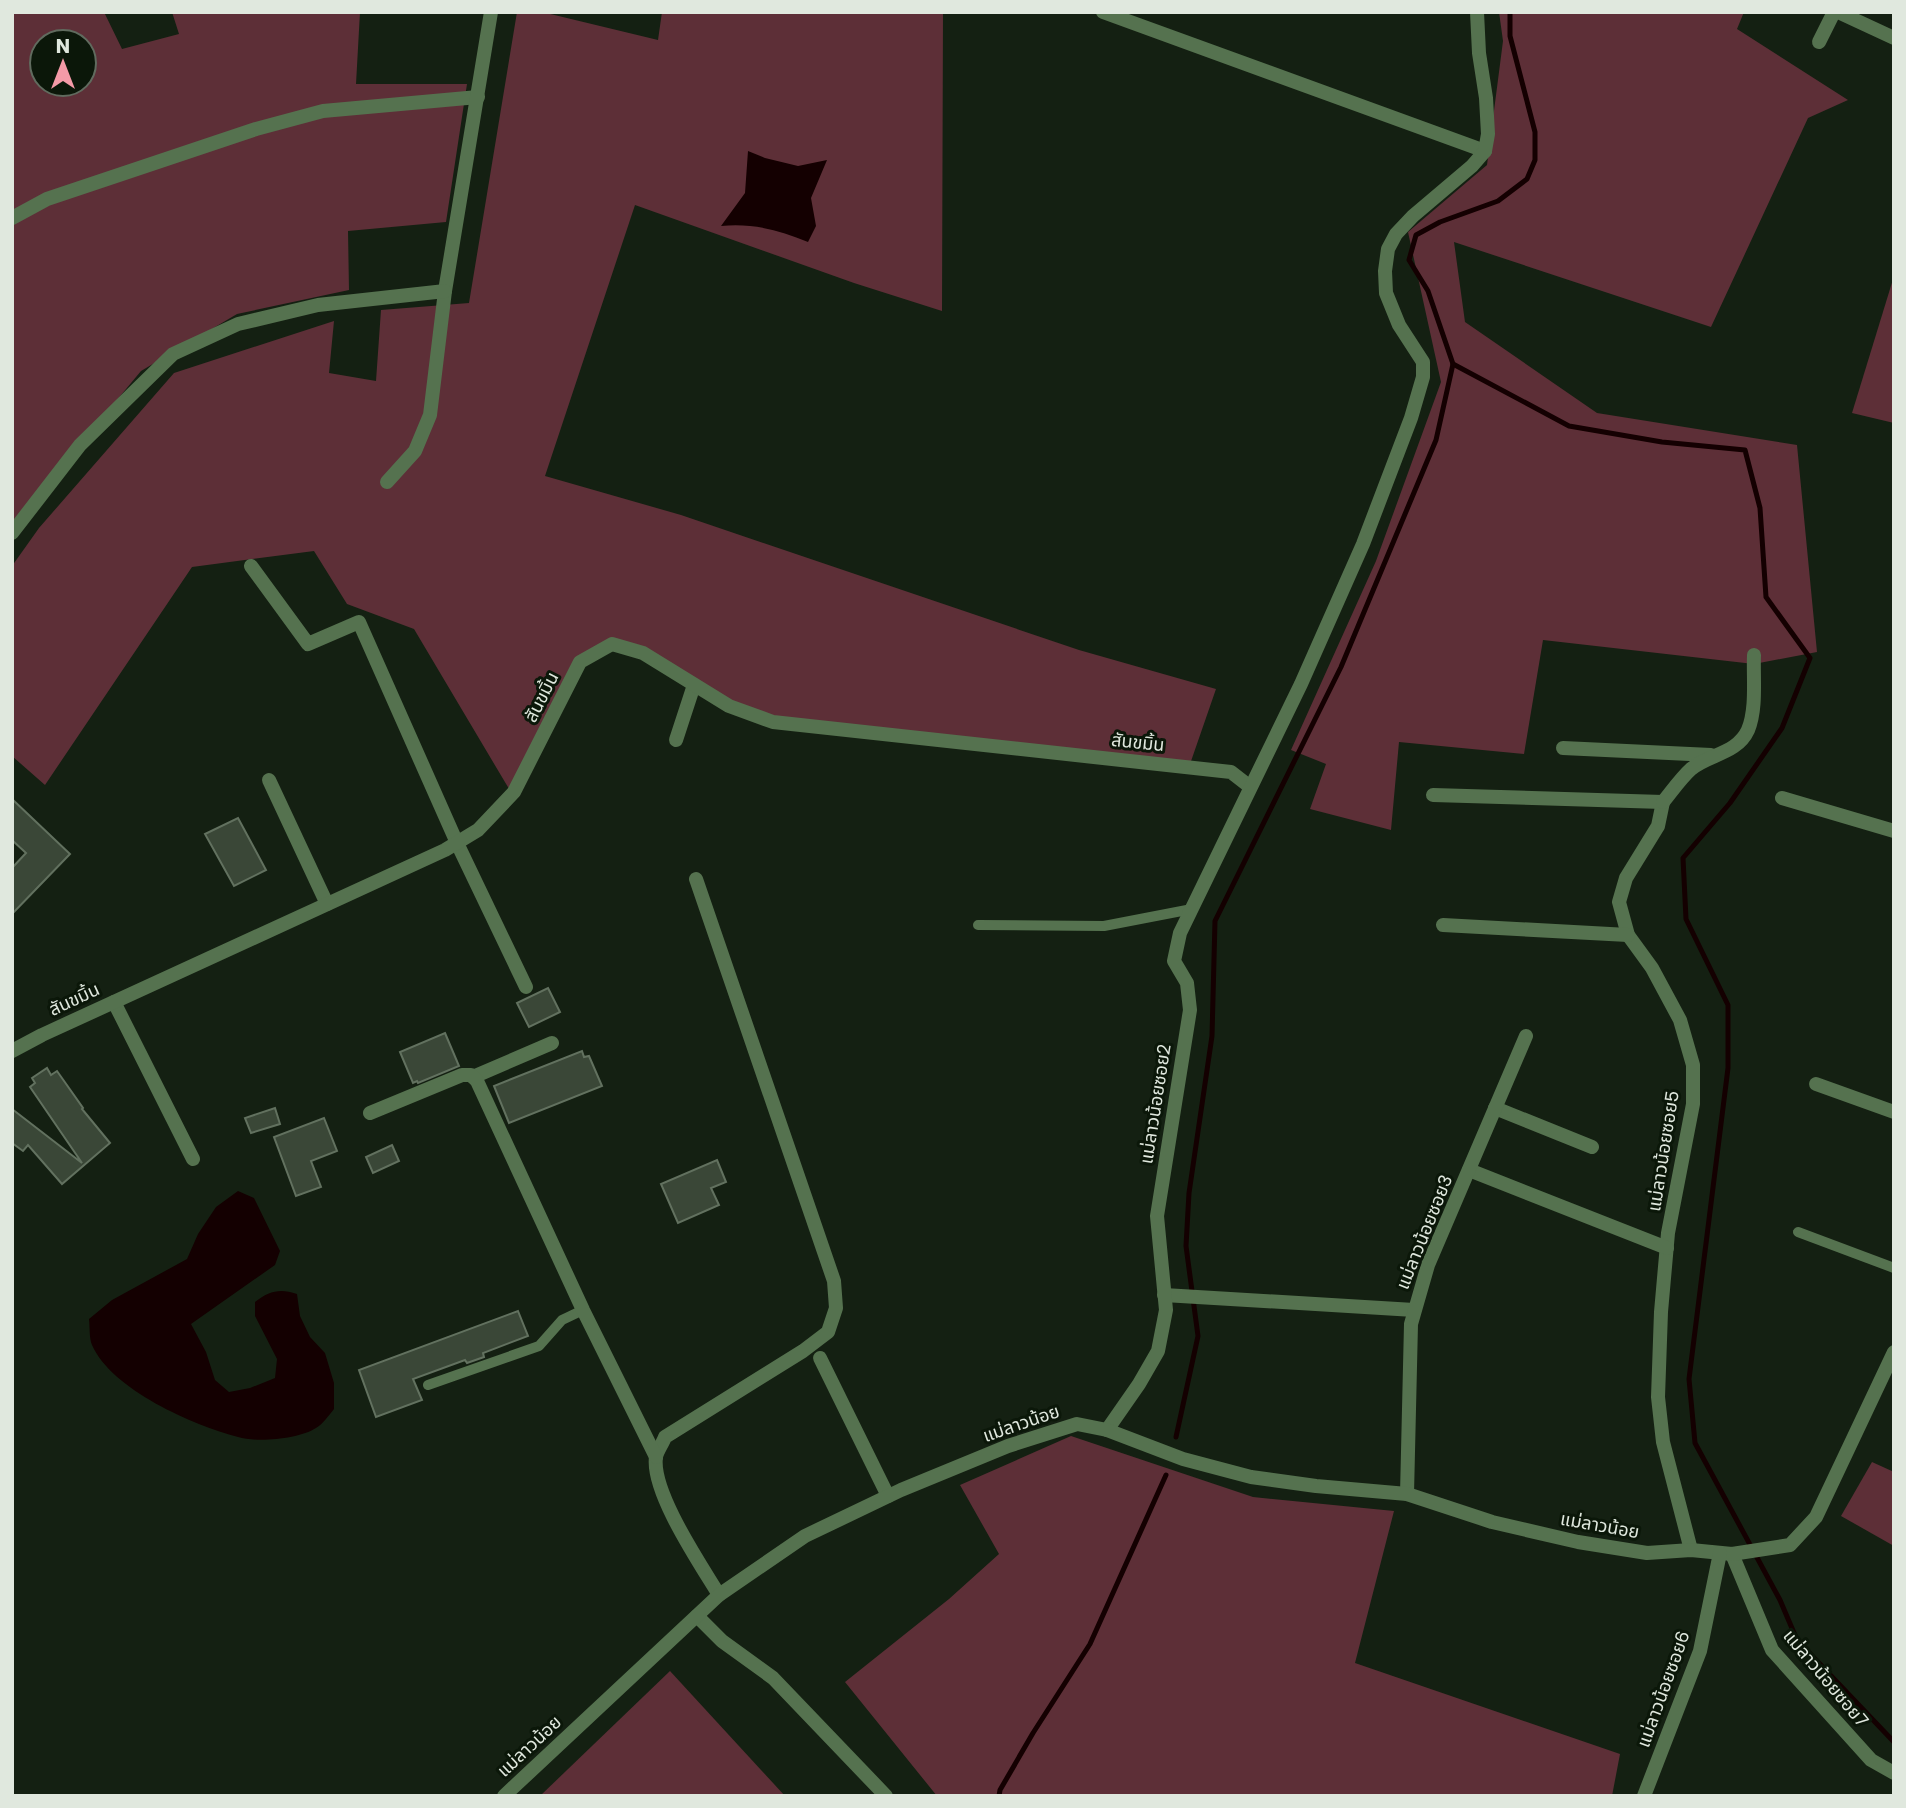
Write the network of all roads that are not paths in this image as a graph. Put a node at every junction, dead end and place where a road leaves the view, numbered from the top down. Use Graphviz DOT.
graph roads {
  1 [pos="491,12"];
  2 [pos="1102,12"];
  3 [pos="1477,12"];
  4 [pos="1836,12"];
  5 [pos="1894,38"];
  6 [pos="1819,42"];
  7 [pos="478,97"];
  8 [pos="1485,151"];
  9 [pos="12,218"];
  10 [pos="445,291"];
  11 [pos="387,482"];
  12 [pos="12,533"];
  13 [pos="251,566"];
  14 [pos="1754,654"];
  15 [pos="694,685"];
  16 [pos="676,740"];
  17 [pos="1563,748"];
  18 [pos="1719,755"];
  19 [pos="269,780"];
  20 [pos="1250,786"];
  21 [pos="1433,795"];
  22 [pos="1782,798"];
  23 [pos="1663,802"];
  24 [pos="1894,831"];
  25 [pos="457,843"];
  26 [pos="696,879"];
  27 [pos="327,904"];
  28 [pos="1192,909"];
  29 [pos="978,925"];
  30 [pos="1443,925"];
  31 [pos="1628,935"];
  32 [pos="526,987"];
  33 [pos="114,1002"];
  34 [pos="1526,1036"];
  35 [pos="552,1043"];
  36 [pos="12,1051"];
  37 [pos="473,1077"];
  38 [pos="1815,1084"];
  39 [pos="1495,1108"];
  40 [pos="1894,1112"];
  41 [pos="370,1113"];
  42 [pos="1592,1147"];
  43 [pos="193,1159"];
  44 [pos="1469,1170"];
  45 [pos="1798,1232"];
  46 [pos="1667,1248"];
  47 [pos="1894,1268"];
  48 [pos="1164,1295"];
  49 [pos="583,1310"];
  50 [pos="1414,1310"];
  51 [pos="1894,1352"];
  52 [pos="820,1358"];
  53 [pos="428,1385"];
  54 [pos="1107,1430"];
  55 [pos="656,1457"];
  56 [pos="1407,1494"];
  57 [pos="888,1496"];
  58 [pos="1691,1550"];
  59 [pos="1726,1554"];
  60 [pos="719,1595"];
  61 [pos="697,1616"];
  62 [pos="1894,1773"];
  63 [pos="504,1796"];
  64 [pos="886,1796"];
  65 [pos="1644,1796"];
  1 -- 7 [label="street"];
  2 -- 8 [label="street"];
  3 -- 8 [label="street"];
  4 -- 5 [label="street"];
  4 -- 6 [label="street"];
  7 -- 9 [label="street"];
  7 -- 10 [label="street"];
  8 -- 20 [label="street, แม่ลาวน้อยซอย2"];
  10 -- 11 [label="street"];
  10 -- 12 [label="street"];
  13 -- 25 [label="street"];
  14 -- 18 [label="street"];
  15 -- 16 [label="street"];
  15 -- 20 [label="street, สันขมิ้น"];
  15 -- 25 [label="street, สันขมิ้น"];
  17 -- 18 [label="street"];
  18 -- 23 [label="street"];
  19 -- 27 [label="street"];
  20 -- 28 [label="street, แม่ลาวน้อยซอย2"];
  21 -- 23 [label="street"];
  22 -- 24 [label="street"];
  23 -- 31 [label="street, แม่ลาวน้อยซอย5"];
  25 -- 27 [label="street, สันขมิ้น"];
  25 -- 32 [label="street"];
  26 -- 55 [label="street"];
  27 -- 33 [label="street, สันขมิ้น"];
  28 -- 29 [label="lane"];
  28 -- 48 [label="street, แม่ลาวน้อยซอย2"];
  30 -- 31 [label="street"];
  31 -- 46 [label="street, แม่ลาวน้อยซอย5"];
  33 -- 36 [label="street, สันขมิ้น"];
  33 -- 43 [label="street"];
  34 -- 39 [label="street, แม่ลาวน้อยซอย3"];
  35 -- 37 [label="street"];
  37 -- 41 [label="street"];
  37 -- 49 [label="street"];
  38 -- 40 [label="street"];
  39 -- 42 [label="street"];
  39 -- 44 [label="street, แม่ลาวน้อยซอย3"];
  44 -- 46 [label="street"];
  44 -- 50 [label="street, แม่ลาวน้อยซอย3"];
  45 -- 47 [label="lane"];
  46 -- 58 [label="street, แม่ลาวน้อยซอย5"];
  48 -- 50 [label="street"];
  48 -- 54 [label="street, แม่ลาวน้อยซอย2"];
  49 -- 53 [label="lane"];
  49 -- 55 [label="street"];
  50 -- 56 [label="street, แม่ลาวน้อยซอย3"];
  51 -- 59 [label="street, แม่ลาวน้อย"];
  52 -- 57 [label="street"];
  54 -- 56 [label="street, แม่ลาวน้อย"];
  54 -- 57 [label="street, แม่ลาวน้อย"];
  55 -- 60 [label="street"];
  56 -- 58 [label="street, แม่ลาวน้อย"];
  57 -- 60 [label="street, แม่ลาวน้อย"];
  58 -- 59 [label="street, แม่ลาวน้อย"];
  59 -- 62 [label="street, แม่ลาวน้อยซอย7"];
  59 -- 65 [label="street, แม่ลาวน้อยซอย6"];
  60 -- 61 [label="street, แม่ลาวน้อย"];
  61 -- 63 [label="street, แม่ลาวน้อย"];
  61 -- 64 [label="street"];
}
